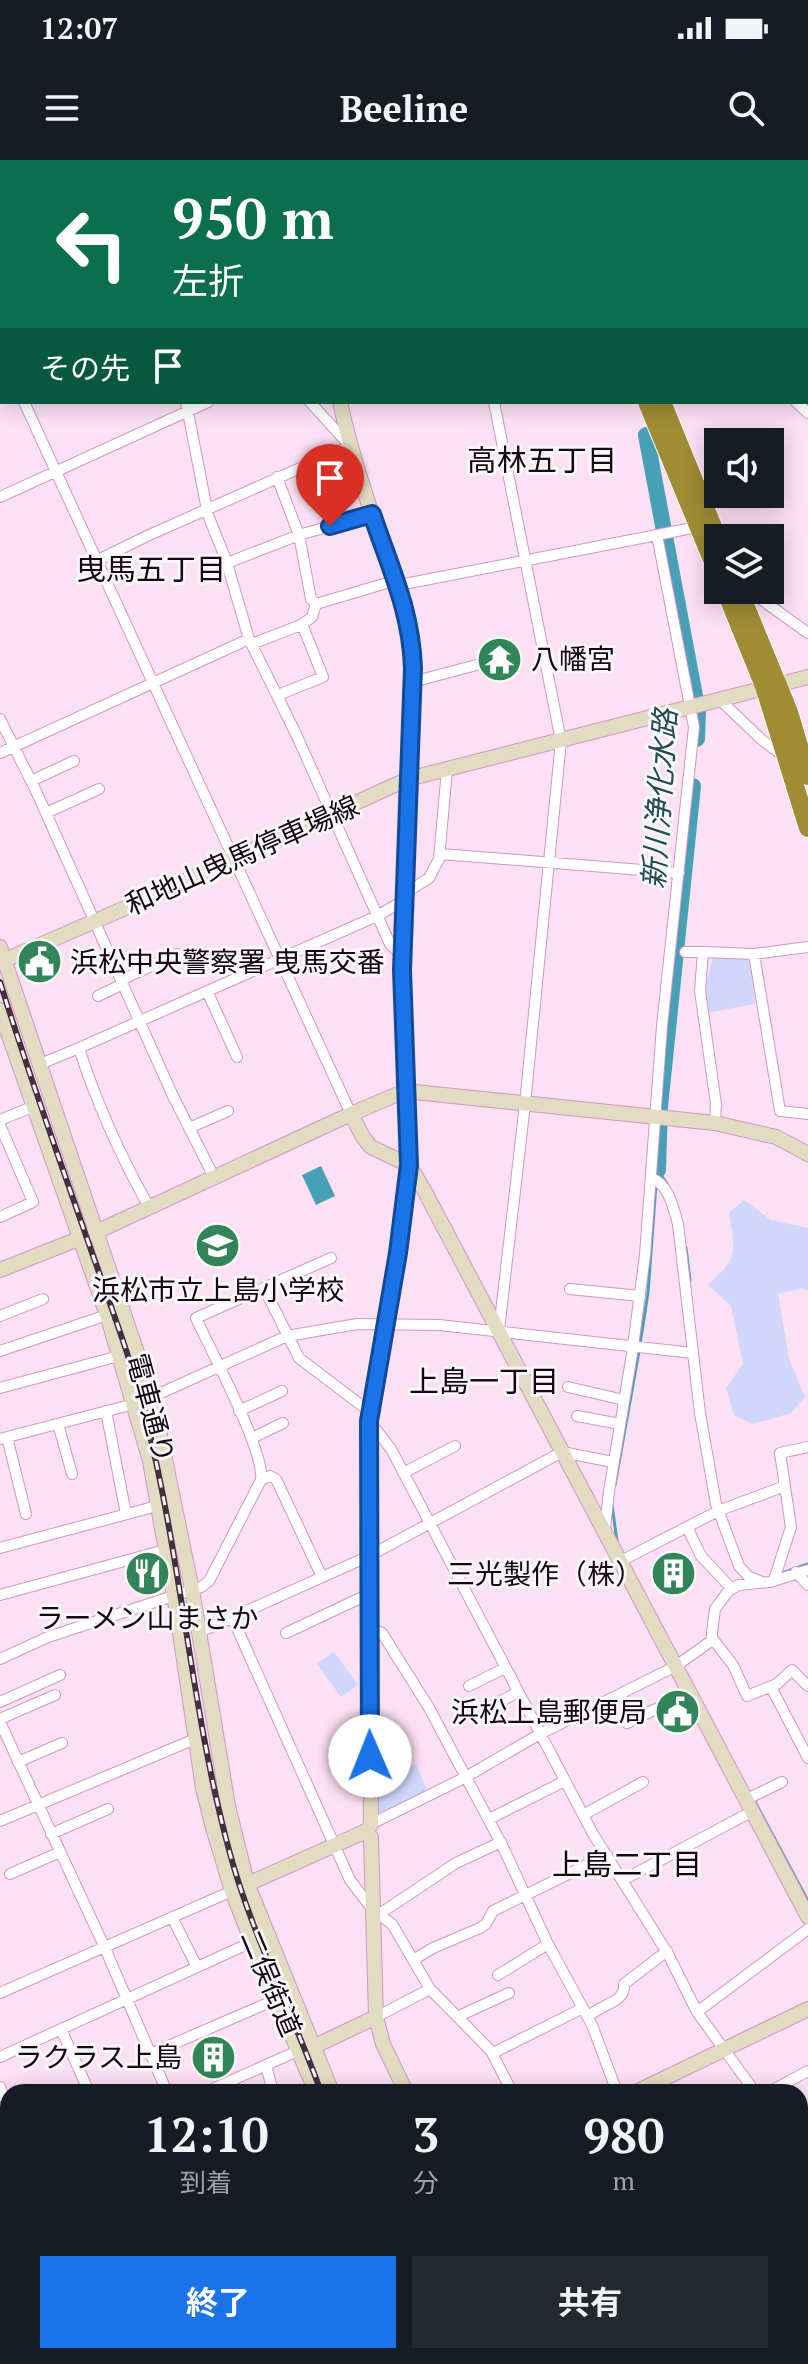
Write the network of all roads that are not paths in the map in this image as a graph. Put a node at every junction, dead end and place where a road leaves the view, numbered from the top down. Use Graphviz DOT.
graph roads {
  1 [pos="25,404"];
  2 [pos="312,404"];
  3 [pos="340,404"];
  4 [pos="494,404"];
  5 [pos="648,404"];
  6 [pos="663,404"];
  7 [pos="187,406"];
  8 [pos="350,446"];
  9 [pos="56,471"];
  10 [pos="277,477"];
  11 [pos="0,497"];
  12 [pos="206,509"];
  13 [pos="372,514"];
  14 [pos="707,524"];
  15 [pos="708,524"];
  16 [pos="704,530"];
  17 [pos="299,535"];
  18 [pos="657,535"];
  19 [pos="527,560"];
  20 [pos="96,561"];
  21 [pos="227,563"];
  22 [pos="398,583"];
  23 [pos="316,604"];
  24 [pos="732,604"];
  25 [pos="744,604"];
  26 [pos="768,604"];
  27 [pos="302,624"];
  28 [pos="808,633"];
  29 [pos="251,642"];
  30 [pos="488,662"];
  31 [pos="808,677"];
  32 [pos="412,682"];
  33 [pos="154,684"];
  34 [pos="772,686"];
  35 [pos="278,695"];
  36 [pos="718,698"];
  37 [pos="694,705"];
  38 [pos="0,719"];
  39 [pos="561,741"];
  40 [pos="14,747"];
  41 [pos="0,753"];
  42 [pos="788,759"];
  43 [pos="74,761"];
  44 [pos="447,770"];
  45 [pos="808,773"];
  46 [pos="408,779"];
  47 [pos="31,781"];
  48 [pos="99,789"];
  49 [pos="46,813"];
  50 [pos="332,813"];
  51 [pos="808,828"];
  52 [pos="441,854"];
  53 [pos="234,858"];
  54 [pos="549,863"];
  55 [pos="679,873"];
  56 [pos="404,898"];
  57 [pos="377,916"];
  58 [pos="94,921"];
  59 [pos="808,947"];
  60 [pos="685,952"];
  61 [pos="703,952"];
  62 [pos="177,954"];
  63 [pos="754,954"];
  64 [pos="2,956"];
  65 [pos="403,957"];
  66 [pos="280,958"];
  67 [pos="122,982"];
  68 [pos="207,991"];
  69 [pos="98,996"];
  70 [pos="0,1010"];
  71 [pos="140,1021"];
  72 [pos="79,1048"];
  73 [pos="237,1057"];
  74 [pos="38,1065"];
  75 [pos="405,1091"];
  76 [pos="525,1104"];
  77 [pos="32,1107"];
  78 [pos="228,1111"];
  79 [pos="351,1114"];
  80 [pos="808,1114"];
  81 [pos="659,1117"];
  82 [pos="0,1122"];
  83 [pos="715,1123"];
  84 [pos="189,1128"];
  85 [pos="808,1154"];
  86 [pos="409,1165"];
  87 [pos="214,1177"];
  88 [pos="656,1179"];
  89 [pos="149,1207"];
  90 [pos="0,1217"];
  91 [pos="96,1232"];
  92 [pos="80,1238"];
  93 [pos="331,1258"];
  94 [pos="0,1270"];
  95 [pos="264,1288"];
  96 [pos="570,1289"];
  97 [pos="640,1296"];
  98 [pos="43,1299"];
  99 [pos="107,1315"];
  100 [pos="0,1316"];
  101 [pos="385,1323"];
  102 [pos="499,1333"];
  103 [pos="287,1336"];
  104 [pos="638,1345"];
  105 [pos="0,1351"];
  106 [pos="693,1353"];
  107 [pos="119,1356"];
  108 [pos="218,1367"];
  109 [pos="1,1385"];
  110 [pos="568,1387"];
  111 [pos="282,1391"];
  112 [pos="152,1397"];
  113 [pos="624,1400"];
  114 [pos="134,1404"];
  115 [pos="106,1411"];
  116 [pos="239,1411"];
  117 [pos="369,1416"];
  118 [pos="577,1416"];
  119 [pos="283,1423"];
  120 [pos="58,1424"];
  121 [pos="620,1424"];
  122 [pos="3,1438"];
  123 [pos="252,1438"];
  124 [pos="455,1446"];
  125 [pos="808,1447"];
  126 [pos="562,1452"];
  127 [pos="613,1462"];
  128 [pos="403,1473"];
  129 [pos="72,1474"];
  130 [pos="261,1480"];
  131 [pos="785,1486"];
  132 [pos="157,1506"];
  133 [pos="718,1511"];
  134 [pos="26,1514"];
  135 [pos="126,1514"];
  136 [pos="429,1525"];
  137 [pos="687,1527"];
  138 [pos="605,1531"];
  139 [pos="0,1548"];
  140 [pos="165,1550"];
  141 [pos="369,1556"];
  142 [pos="624,1560"];
  143 [pos="808,1570"];
  144 [pos="796,1572"];
  145 [pos="322,1577"];
  146 [pos="772,1581"];
  147 [pos="808,1585"];
  148 [pos="732,1589"];
  149 [pos="192,1590"];
  150 [pos="369,1594"];
  151 [pos="0,1595"];
  152 [pos="174,1595"];
  153 [pos="232,1617"];
  154 [pos="369,1627"];
  155 [pos="200,1632"];
  156 [pos="286,1633"];
  157 [pos="712,1638"];
  158 [pos="0,1659"];
  159 [pos="679,1664"];
  160 [pos="505,1668"];
  161 [pos="60,1675"];
  162 [pos="469,1686"];
  163 [pos="808,1686"];
  164 [pos="771,1687"];
  165 [pos="518,1692"];
  166 [pos="689,1693"];
  167 [pos="55,1695"];
  168 [pos="0,1702"];
  169 [pos="484,1710"];
  170 [pos="0,1720"];
  171 [pos="627,1723"];
  172 [pos="540,1734"];
  173 [pos="195,1739"];
  174 [pos="62,1743"];
  175 [pos="808,1758"];
  176 [pos="18,1762"];
  177 [pos="464,1778"];
  178 [pos="565,1781"];
  179 [pos="643,1782"];
  180 [pos="782,1782"];
  181 [pos="750,1801"];
  182 [pos="38,1806"];
  183 [pos="108,1809"];
  184 [pos="583,1815"];
  185 [pos="489,1819"];
  186 [pos="0,1821"];
  187 [pos="369,1827"];
  188 [pos="51,1834"];
  189 [pos="501,1842"];
  190 [pos="334,1845"];
  191 [pos="60,1852"];
  192 [pos="607,1855"];
  193 [pos="10,1874"];
  194 [pos="623,1880"];
  195 [pos="247,1883"];
  196 [pos="232,1891"];
  197 [pos="526,1895"];
  198 [pos="376,1912"];
  199 [pos="172,1917"];
  200 [pos="808,1917"];
  201 [pos="808,1929"];
  202 [pos="252,1942"];
  203 [pos="548,1944"];
  204 [pos="104,1946"];
  205 [pos="667,1951"];
  206 [pos="413,1960"];
  207 [pos="197,1967"];
  208 [pos="498,1975"];
  209 [pos="430,1989"];
  210 [pos="0,1993"];
  211 [pos="509,1993"];
  212 [pos="277,1999"];
  213 [pos="126,2001"];
  214 [pos="808,2009"];
  215 [pos="697,2012"];
  216 [pos="585,2013"];
  217 [pos="459,2016"];
  218 [pos="376,2017"];
  219 [pos="61,2029"];
  220 [pos="307,2048"];
  221 [pos="725,2051"];
  222 [pos="493,2053"];
  223 [pos="150,2054"];
  224 [pos="0,2057"];
  225 [pos="266,2065"];
  226 [pos="808,2071"];
  227 [pos="84,2084"];
  228 [pos="163,2084"];
  229 [pos="224,2084"];
  230 [pos="271,2084"];
  231 [pos="314,2084"];
  232 [pos="327,2084"];
  233 [pos="402,2084"];
  234 [pos="508,2084"];
  235 [pos="614,2084"];
  236 [pos="653,2084"];
  237 [pos="749,2084"];
  238 [pos="784,2084"];
  1 -- 9 [label="street"];
  2 -- 8 [label="street"];
  3 -- 8 [label="street"];
  4 -- 19 [label="street"];
  5 -- 14 [label="highway"];
  6 -- 15 [label="highway"];
  7 -- 9 [label="street"];
  7 -- 12 [label="street"];
  8 -- 10 [label="street"];
  8 -- 13 [label="street"];
  9 -- 11 [label="street"];
  9 -- 20 [label="street"];
  10 -- 12 [label="street"];
  10 -- 17 [label="street"];
  12 -- 20 [label="street"];
  12 -- 21 [label="street"];
  13 -- 17 [label="street"];
  13 -- 22 [label="street"];
  16 -- 18 [label="street"];
  17 -- 21 [label="street"];
  17 -- 23 [label="street"];
  18 -- 19 [label="street"];
  18 -- 37 [label="street"];
  19 -- 22 [label="street"];
  19 -- 39 [label="street"];
  20 -- 33 [label="street"];
  21 -- 29 [label="street"];
  22 -- 23 [label="street"];
  22 -- 32 [label="street"];
  23 -- 27 [label="street"];
  24 -- 34 [label="highway"];
  25 -- 34 [label="highway"];
  26 -- 28 [label="street"];
  27 -- 29 [label="street"];
  27 -- 35 [label="street"];
  29 -- 33 [label="street"];
  29 -- 35 [label="street"];
  30 -- 32 [label="street"];
  31 -- 34 [label="street, 和地山曳馬停車場線"];
  32 -- 46 [label="street"];
  33 -- 40 [label="street"];
  33 -- 53 [label="street"];
  34 -- 36 [label="street, 和地山曳馬停車場線"];
  34 -- 42 [label="highway"];
  34 -- 45 [label="highway"];
  35 -- 50 [label="street"];
  36 -- 37 [label="street, 和地山曳馬停車場線"];
  36 -- 42 [label="street"];
  37 -- 39 [label="street, 和地山曳馬停車場線"];
  37 -- 55 [label="street"];
  38 -- 40 [label="street"];
  39 -- 44 [label="street, 和地山曳馬停車場線"];
  39 -- 54 [label="street"];
  40 -- 41 [label="street"];
  40 -- 47 [label="street"];
  42 -- 45 [label="street"];
  42 -- 51 [label="highway"];
  43 -- 47 [label="street"];
  44 -- 46 [label="street, 和地山曳馬停車場線"];
  44 -- 52 [label="street"];
  46 -- 50 [label="street, 和地山曳馬停車場線"];
  46 -- 56 [label="street"];
  47 -- 49 [label="street"];
  48 -- 49 [label="street"];
  49 -- 58 [label="street"];
  50 -- 53 [label="street, 和地山曳馬停車場線"];
  50 -- 57 [label="street"];
  52 -- 54 [label="street"];
  52 -- 56 [label="street"];
  53 -- 58 [label="street, 和地山曳馬停車場線"];
  53 -- 66 [label="street"];
  54 -- 55 [label="street"];
  54 -- 76 [label="street"];
  55 -- 81 [label="street"];
  56 -- 57 [label="street"];
  56 -- 65 [label="street"];
  57 -- 65 [label="street"];
  57 -- 66 [label="street"];
  58 -- 64 [label="street, 和地山曳馬停車場線"];
  58 -- 67 [label="street"];
  59 -- 63 [label="street"];
  60 -- 61 [label="street"];
  61 -- 63 [label="street"];
  61 -- 83 [label="street"];
  62 -- 67 [label="street"];
  63 -- 80 [label="street"];
  64 -- 74 [label="street, 電車通り"];
  65 -- 75 [label="street"];
  66 -- 68 [label="street"];
  66 -- 79 [label="street"];
  67 -- 69 [label="street"];
  67 -- 71 [label="street"];
  68 -- 71 [label="street"];
  68 -- 73 [label="street"];
  70 -- 77 [label="street, 電車通り"];
  71 -- 72 [label="street"];
  71 -- 84 [label="street"];
  72 -- 74 [label="street"];
  72 -- 89 [label="street"];
  74 -- 91 [label="street, 電車通り"];
  75 -- 76 [label="street"];
  75 -- 79 [label="street"];
  75 -- 86 [label="street"];
  76 -- 81 [label="street"];
  76 -- 102 [label="street"];
  77 -- 82 [label="street"];
  77 -- 92 [label="street, 電車通り"];
  78 -- 84 [label="street"];
  79 -- 86 [label="street"];
  79 -- 87 [label="street"];
  81 -- 83 [label="street"];
  81 -- 88 [label="street"];
  82 -- 90 [label="street"];
  83 -- 85 [label="street"];
  84 -- 87 [label="street"];
  86 -- 101 [label="street"];
  86 -- 102 [label="street"];
  87 -- 89 [label="street"];
  88 -- 97 [label="street"];
  88 -- 106 [label="street"];
  89 -- 91 [label="street"];
  91 -- 92 [label="street"];
  91 -- 112 [label="street, 電車通り"];
  92 -- 94 [label="street"];
  92 -- 99 [label="street, 電車通り"];
  93 -- 95 [label="street"];
  95 -- 103 [label="street"];
  95 -- 108 [label="street"];
  96 -- 97 [label="street"];
  97 -- 104 [label="street"];
  98 -- 100 [label="street"];
  99 -- 105 [label="street"];
  99 -- 107 [label="street, 電車通り"];
  101 -- 102 [label="street"];
  101 -- 103 [label="street"];
  101 -- 117 [label="street"];
  102 -- 104 [label="street"];
  102 -- 126 [label="street"];
  103 -- 108 [label="street"];
  103 -- 117 [label="street"];
  104 -- 106 [label="street"];
  104 -- 113 [label="street"];
  106 -- 133 [label="street"];
  107 -- 109 [label="street"];
  107 -- 114 [label="street, 電車通り"];
  108 -- 112 [label="street"];
  108 -- 116 [label="street"];
  110 -- 113 [label="street"];
  111 -- 116 [label="street"];
  112 -- 149 [label="street, 電車通り"];
  113 -- 121 [label="street"];
  114 -- 115 [label="street"];
  114 -- 132 [label="street, 電車通り"];
  115 -- 120 [label="street"];
  115 -- 135 [label="street"];
  116 -- 123 [label="street"];
  117 -- 128 [label="street"];
  117 -- 141 [label="street"];
  118 -- 121 [label="street"];
  119 -- 123 [label="street"];
  120 -- 122 [label="street"];
  120 -- 129 [label="street"];
  121 -- 127 [label="street"];
  122 -- 134 [label="street"];
  123 -- 130 [label="street"];
  124 -- 128 [label="street"];
  125 -- 131 [label="street"];
  126 -- 127 [label="street"];
  126 -- 136 [label="street"];
  126 -- 138 [label="street"];
  127 -- 138 [label="street"];
  128 -- 136 [label="street"];
  130 -- 145 [label="street"];
  130 -- 149 [label="street"];
  131 -- 133 [label="street"];
  131 -- 146 [label="street"];
  132 -- 135 [label="street"];
  132 -- 140 [label="street, 電車通り"];
  133 -- 137 [label="street"];
  133 -- 146 [label="street"];
  135 -- 139 [label="street"];
  136 -- 141 [label="street"];
  136 -- 160 [label="street"];
  137 -- 142 [label="street"];
  137 -- 148 [label="street"];
  138 -- 142 [label="street"];
  140 -- 151 [label="street"];
  140 -- 152 [label="street, 電車通り"];
  141 -- 145 [label="street"];
  141 -- 150 [label="street"];
  142 -- 159 [label="street"];
  143 -- 144 [label="street"];
  144 -- 146 [label="street"];
  144 -- 147 [label="street"];
  145 -- 153 [label="street"];
  146 -- 148 [label="street"];
  148 -- 157 [label="street"];
  149 -- 152 [label="street"];
  149 -- 155 [label="street, 電車通り"];
  150 -- 154 [label="street"];
  150 -- 156 [label="street"];
  152 -- 158 [label="street"];
  152 -- 173 [label="street, 電車通り"];
  153 -- 155 [label="street"];
  153 -- 190 [label="street"];
  154 -- 177 [label="street"];
  154 -- 187 [label="street"];
  155 -- 195 [label="street, 電車通り"];
  157 -- 159 [label="street"];
  157 -- 164 [label="street"];
  159 -- 166 [label="street"];
  159 -- 172 [label="street"];
  160 -- 162 [label="street"];
  160 -- 165 [label="street"];
  161 -- 168 [label="street"];
  163 -- 164 [label="street"];
  164 -- 175 [label="street"];
  165 -- 169 [label="street"];
  165 -- 172 [label="street"];
  166 -- 171 [label="street"];
  166 -- 181 [label="street"];
  167 -- 170 [label="street"];
  170 -- 176 [label="street"];
  172 -- 177 [label="street"];
  172 -- 178 [label="street"];
  173 -- 182 [label="street"];
  173 -- 196 [label="street, 電車通り"];
  174 -- 176 [label="street"];
  176 -- 182 [label="street"];
  177 -- 185 [label="street"];
  177 -- 187 [label="street"];
  178 -- 184 [label="street"];
  178 -- 185 [label="street"];
  179 -- 184 [label="street"];
  180 -- 181 [label="street"];
  181 -- 194 [label="street"];
  181 -- 200 [label="street"];
  182 -- 186 [label="street"];
  182 -- 188 [label="street"];
  183 -- 188 [label="street"];
  184 -- 192 [label="street"];
  185 -- 189 [label="street"];
  187 -- 190 [label="street"];
  187 -- 198 [label="street"];
  188 -- 191 [label="street"];
  189 -- 197 [label="street"];
  189 -- 198 [label="street"];
  190 -- 195 [label="street"];
  190 -- 198 [label="street"];
  191 -- 193 [label="street"];
  191 -- 204 [label="street"];
  192 -- 194 [label="street"];
  192 -- 197 [label="street"];
  194 -- 205 [label="street"];
  195 -- 196 [label="street"];
  195 -- 220 [label="street, 二俣街道"];
  196 -- 199 [label="street"];
  196 -- 202 [label="street, 二俣街道"];
  197 -- 203 [label="street"];
  197 -- 206 [label="street"];
  198 -- 206 [label="street"];
  198 -- 218 [label="street"];
  199 -- 204 [label="street"];
  199 -- 207 [label="street"];
  201 -- 215 [label="street"];
  202 -- 207 [label="street"];
  202 -- 212 [label="street, 二俣街道"];
  203 -- 208 [label="street"];
  203 -- 216 [label="street"];
  204 -- 210 [label="street"];
  204 -- 213 [label="street"];
  205 -- 215 [label="street"];
  205 -- 216 [label="street"];
  206 -- 209 [label="street"];
  207 -- 213 [label="street"];
  209 -- 217 [label="street"];
  209 -- 218 [label="street"];
  211 -- 217 [label="street"];
  212 -- 220 [label="street, 二俣街道"];
  212 -- 223 [label="street"];
  213 -- 219 [label="street"];
  213 -- 223 [label="street"];
  214 -- 221 [label="street"];
  215 -- 221 [label="street"];
  216 -- 222 [label="street"];
  216 -- 235 [label="street"];
  217 -- 222 [label="street"];
  218 -- 220 [label="street"];
  218 -- 233 [label="street"];
  219 -- 224 [label="street"];
  219 -- 227 [label="street"];
  220 -- 225 [label="street"];
  220 -- 231 [label="street, 二俣街道"];
  220 -- 232 [label="street, 二俣街道"];
  221 -- 236 [label="street"];
  221 -- 237 [label="street"];
  222 -- 234 [label="street"];
  223 -- 228 [label="street"];
  225 -- 229 [label="street"];
  225 -- 230 [label="street"];
  226 -- 238 [label="street"];
}
